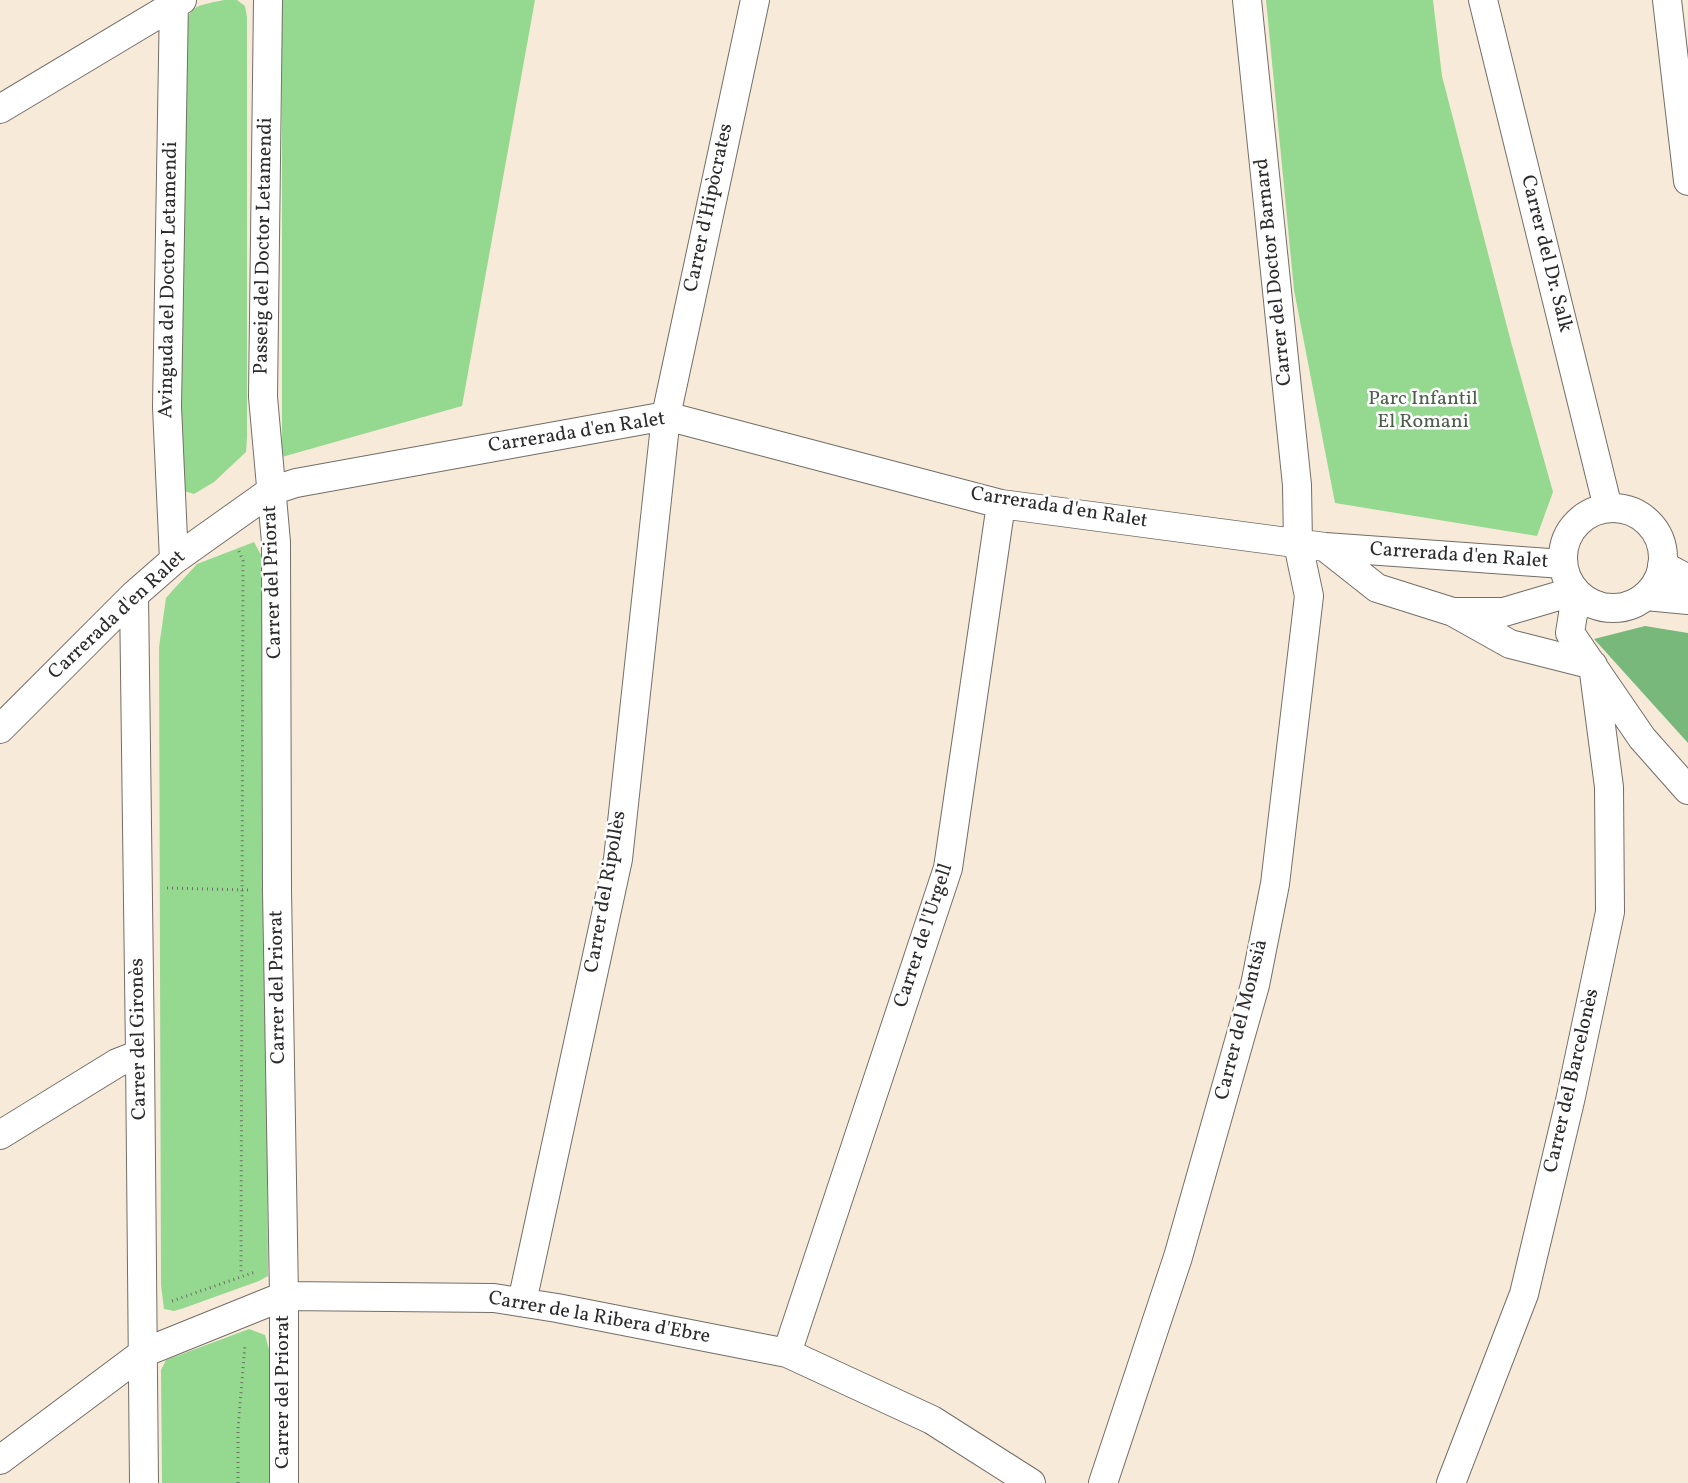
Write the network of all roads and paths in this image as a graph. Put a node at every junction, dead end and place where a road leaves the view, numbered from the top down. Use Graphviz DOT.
graph roads {
  1 [pos="268,0"];
  2 [pos="755,0"];
  3 [pos="1247,0"];
  4 [pos="1483,0"];
  5 [pos="1667,0"];
  6 [pos="177,1"];
  7 [pos="0,109"];
  8 [pos="1688,181"];
  9 [pos="666,416"];
  10 [pos="271,491"];
  11 [pos="1001,504"];
  12 [pos="1608,508"];
  13 [pos="1311,545"];
  14 [pos="234,548"];
  15 [pos="174,560"];
  16 [pos="1563,564"];
  17 [pos="1662,565"];
  18 [pos="1688,579"];
  19 [pos="134,595"];
  20 [pos="1579,595"];
  21 [pos="1646,596"];
  22 [pos="1688,600"];
  23 [pos="1453,612"];
  24 [pos="1593,665"];
  25 [pos="0,729"];
  26 [pos="1688,790"];
  27 [pos="159,888"];
  28 [pos="241,890"];
  29 [pos="250,890"];
  30 [pos="140,1054"];
  31 [pos="0,1135"];
  32 [pos="259,1270"];
  33 [pos="242,1275"];
  34 [pos="284,1296"];
  35 [pos="169,1302"];
  36 [pos="522,1302"];
  37 [pos="246,1339"];
  38 [pos="143,1353"];
  39 [pos="787,1353"];
  40 [pos="0,1460"];
  41 [pos="144,1483"];
  42 [pos="238,1483"];
  43 [pos="284,1483"];
  44 [pos="1031,1483"];
  45 [pos="1102,1483"];
  46 [pos="1451,1483"];
  1 -- 10 [label="street, Passeig del Doctor Letamendi"];
  2 -- 9 [label="street, Carrer d'Hipòcrates"];
  3 -- 13 [label="street, Carrer del Doctor Barnard"];
  4 -- 12 [label="street, Carrer del Dr. Salk"];
  5 -- 8 [label="street"];
  6 -- 7 [label="street"];
  6 -- 15 [label="street, Avinguda del Doctor Letamendi"];
  9 -- 10 [label="street, Carrerada d'en Ralet"];
  9 -- 11 [label="street, Carrerada d'en Ralet"];
  9 -- 36 [label="street, Carrer del Ripollès"];
  10 -- 15 [label="street, Carrerada d'en Ralet"];
  10 -- 34 [label="street, Carrer del Priorat"];
  11 -- 13 [label="street, Carrerada d'en Ralet"];
  11 -- 39 [label="street, Carrer de l'Urgell"];
  12 -- 16 [label="street"];
  12 -- 17 [label="street"];
  13 -- 16 [label="street, Carrerada d'en Ralet"];
  13 -- 23 [label="street, Carrerada d'en Ralet"];
  13 -- 45 [label="street, Carrer del Montsià"];
  14 -- 28 [label="path"];
  15 -- 19 [label="street, Carrerada d'en Ralet"];
  16 -- 20 [label="street"];
  17 -- 18 [label="street"];
  17 -- 21 [label="street"];
  19 -- 25 [label="street, Carrerada d'en Ralet"];
  19 -- 30 [label="street, Carrer del Gironès"];
  20 -- 21 [label="street"];
  20 -- 23 [label="street, Carrerada d'en Ralet"];
  20 -- 24 [label="street"];
  21 -- 22 [label="street"];
  23 -- 24 [label="street, Carrerada d'en Ralet"];
  24 -- 26 [label="street"];
  24 -- 46 [label="street, Carrer del Barcelonès"];
  27 -- 28 [label="path"];
  28 -- 29 [label="path"];
  28 -- 33 [label="path"];
  30 -- 31 [label="street"];
  30 -- 38 [label="street, Carrer del Gironès"];
  32 -- 33 [label="path"];
  33 -- 35 [label="path"];
  34 -- 36 [label="street, Carrer de la Ribera d'Ebre"];
  34 -- 38 [label="street, Carrer de la Ribera d'Ebre"];
  34 -- 43 [label="street, Carrer del Priorat"];
  36 -- 39 [label="street, Carrer de la Ribera d'Ebre"];
  37 -- 42 [label="path"];
  38 -- 40 [label="street, Carrer de la Ribera d'Ebre"];
  38 -- 41 [label="street, Carrer del Gironès"];
  39 -- 44 [label="street, Carrer de la Ribera d'Ebre"];
}
